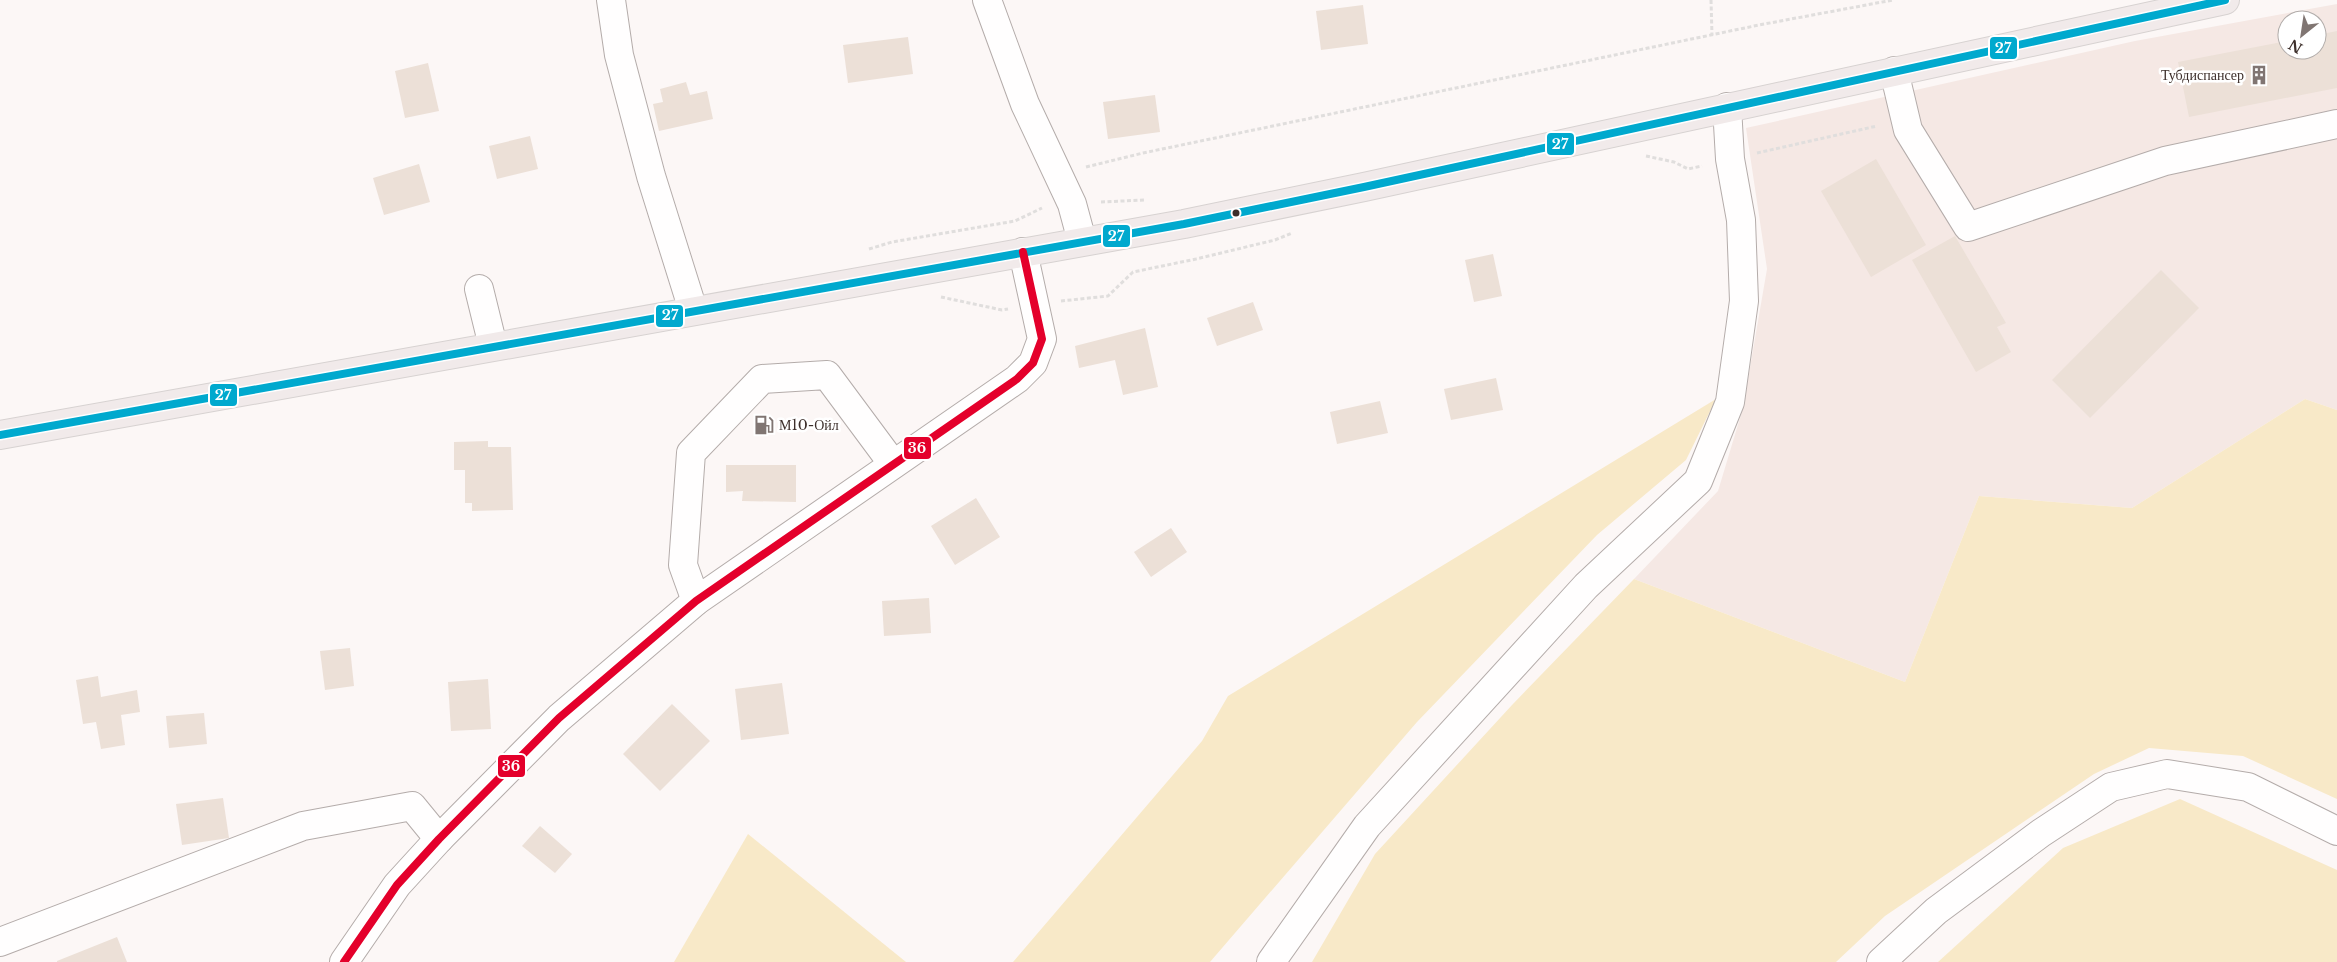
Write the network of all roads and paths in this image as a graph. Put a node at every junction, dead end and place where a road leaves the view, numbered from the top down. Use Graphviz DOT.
graph roads {
  1 [pos="611,0"];
  2 [pos="987,0"];
  3 [pos="1711,0"];
  4 [pos="1893,0"];
  5 [pos="2226,0"];
  6 [pos="1712,35"];
  7 [pos="1894,71"];
  8 [pos="1727,107"];
  9 [pos="2337,124"];
  10 [pos="1056,174"];
  11 [pos="1149,200"];
  12 [pos="1072,204"];
  13 [pos="1082,241"];
  14 [pos="866,250"];
  15 [pos="1023,252"];
  16 [pos="478,289"];
  17 [pos="693,310"];
  18 [pos="493,346"];
  19 [pos="0,435"];
  20 [pos="892,464"];
  21 [pos="696,601"];
  22 [pos="2337,831"];
  23 [pos="439,839"];
  24 [pos="0,942"];
  25 [pos="344,962"];
  26 [pos="1271,962"];
  27 [pos="1881,962"];
  1 -- 17 [label="street"];
  2 -- 10 [label="street"];
  3 -- 6 [label="path"];
  4 -- 6 [label="path"];
  5 -- 7 [label="main road"];
  6 -- 10 [label="path"];
  7 -- 8 [label="main road"];
  7 -- 9 [label="street"];
  8 -- 13 [label="main road"];
  8 -- 26 [label="street"];
  10 -- 12 [label="street"];
  11 -- 12 [label="path"];
  12 -- 13 [label="street"];
  12 -- 14 [label="path"];
  13 -- 15 [label="main road"];
  15 -- 17 [label="main road"];
  15 -- 20 [label="street"];
  16 -- 18 [label="street"];
  17 -- 18 [label="main road"];
  18 -- 19 [label="main road"];
  20 -- 21 [label="street"];
  20 -- 21 [label="street"];
  21 -- 23 [label="street"];
  22 -- 27 [label="street"];
  23 -- 24 [label="street"];
  23 -- 25 [label="street"];
}
